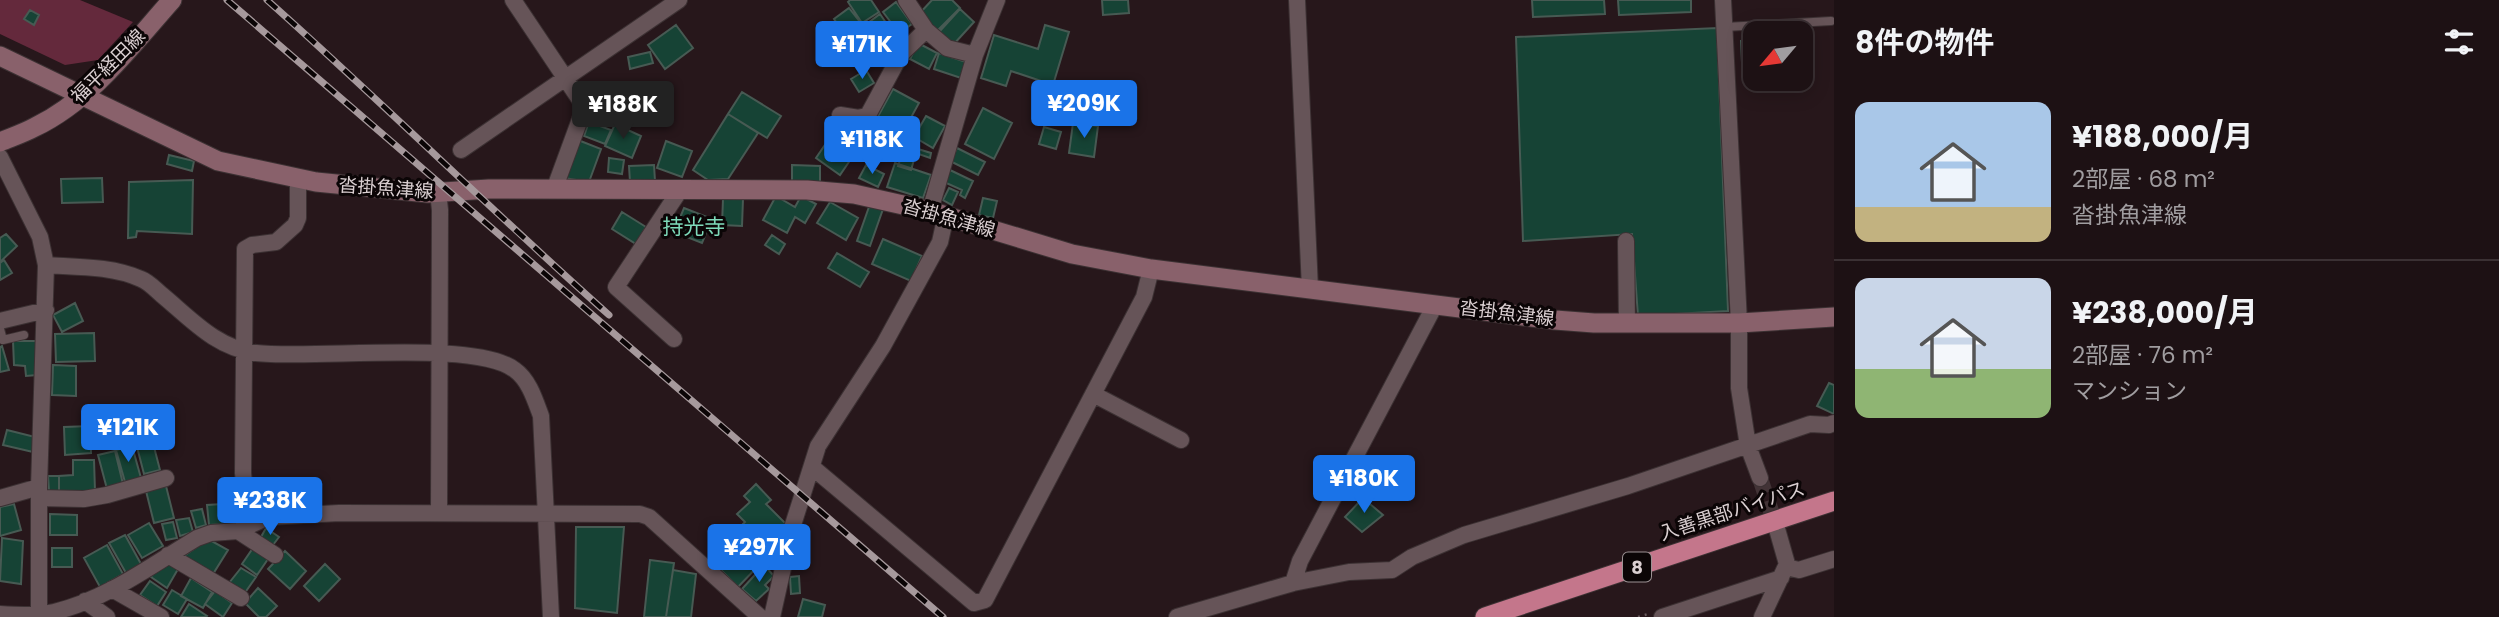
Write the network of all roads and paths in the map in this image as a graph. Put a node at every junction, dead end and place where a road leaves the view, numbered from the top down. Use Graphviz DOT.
graph roads {
  1 [pos="513,0"];
  2 [pos="678,0"];
  3 [pos="906,0"];
  4 [pos="997,0"];
  5 [pos="1297,0"];
  6 [pos="1723,0"];
  7 [pos="166,2"];
  8 [pos="1831,21"];
  9 [pos="1725,27"];
  10 [pos="926,30"];
  11 [pos="975,55"];
  12 [pos="0,56"];
  13 [pos="565,78"];
  14 [pos="81,96"];
  15 [pos="840,115"];
  16 [pos="0,142"];
  17 [pos="461,150"];
  18 [pos="0,157"];
  19 [pos="298,179"];
  20 [pos="554,190"];
  21 [pos="680,190"];
  22 [pos="438,192"];
  23 [pos="938,213"];
  24 [pos="1626,241"];
  25 [pos="46,265"];
  26 [pos="1151,269"];
  27 [pos="1310,289"];
  28 [pos="1435,305"];
  29 [pos="46,310"];
  30 [pos="1834,317"];
  31 [pos="0,321"];
  32 [pos="1739,323"];
  33 [pos="1627,324"];
  34 [pos="0,329"];
  35 [pos="24,335"];
  36 [pos="674,339"];
  37 [pos="243,350"];
  38 [pos="440,353"];
  39 [pos="1093,394"];
  40 [pos="1834,423"];
  41 [pos="1181,440"];
  42 [pos="1748,446"];
  43 [pos="812,467"];
  44 [pos="166,478"];
  45 [pos="1760,478"];
  46 [pos="39,492"];
  47 [pos="0,498"];
  48 [pos="1834,501"];
  49 [pos="439,513"];
  50 [pos="546,514"];
  51 [pos="245,527"];
  52 [pos="1777,529"];
  53 [pos="168,555"];
  54 [pos="275,555"];
  55 [pos="1834,559"];
  56 [pos="1784,573"];
  57 [pos="1293,583"];
  58 [pos="111,589"];
  59 [pos="241,598"];
  60 [pos="85,601"];
  61 [pos="0,614"];
  62 [pos="39,616"];
  63 [pos="107,617"];
  64 [pos="161,617"];
  65 [pos="551,617"];
  66 [pos="760,617"];
  67 [pos="772,617"];
  68 [pos="1177,617"];
  69 [pos="1485,617"];
  70 [pos="1662,617"];
  71 [pos="1762,617"];
  1 -- 13 [label="street"];
  2 -- 13 [label="street"];
  3 -- 10 [label="street"];
  4 -- 11 [label="street"];
  5 -- 27 [label="street"];
  6 -- 9 [label="street"];
  7 -- 14 [label="main road, 福平経田線"];
  8 -- 9 [label="lane"];
  9 -- 32 [label="street"];
  10 -- 11 [label="street"];
  10 -- 15 [label="street"];
  11 -- 23 [label="street"];
  12 -- 14 [label="main road, 沓掛魚津線"];
  13 -- 17 [label="street"];
  13 -- 20 [label="street"];
  14 -- 16 [label="main road, 福平経田線"];
  14 -- 19 [label="main road, 沓掛魚津線"];
  18 -- 25 [label="street"];
  19 -- 22 [label="main road, 沓掛魚津線"];
  19 -- 37 [label="street"];
  20 -- 21 [label="main road, 沓掛魚津線"];
  20 -- 22 [label="main road, 沓掛魚津線"];
  21 -- 23 [label="main road, 沓掛魚津線"];
  21 -- 36 [label="street"];
  22 -- 38 [label="street"];
  23 -- 26 [label="main road, 沓掛魚津線"];
  23 -- 43 [label="street"];
  24 -- 33 [label="street"];
  25 -- 29 [label="street"];
  25 -- 37 [label="street"];
  26 -- 27 [label="main road, 沓掛魚津線"];
  26 -- 39 [label="street"];
  27 -- 28 [label="main road, 沓掛魚津線"];
  28 -- 33 [label="main road, 沓掛魚津線"];
  28 -- 57 [label="street"];
  29 -- 31 [label="street"];
  29 -- 46 [label="street"];
  30 -- 32 [label="main road, 沓掛魚津線"];
  32 -- 33 [label="main road, 沓掛魚津線"];
  32 -- 42 [label="street"];
  34 -- 35 [label="lane"];
  37 -- 38 [label="street"];
  37 -- 51 [label="street"];
  38 -- 49 [label="street"];
  38 -- 50 [label="street"];
  39 -- 41 [label="street"];
  39 -- 43 [label="street"];
  40 -- 42 [label="street"];
  42 -- 45 [label="street"];
  42 -- 57 [label="street"];
  43 -- 67 [label="street"];
  44 -- 46 [label="street"];
  46 -- 47 [label="street"];
  46 -- 62 [label="street"];
  48 -- 69 [label="highway, 入善黒部バイパス / 8"];
  49 -- 50 [label="street"];
  49 -- 51 [label="street"];
  50 -- 65 [label="street"];
  50 -- 66 [label="street"];
  51 -- 53 [label="street"];
  51 -- 54 [label="street"];
  52 -- 56 [label="street"];
  53 -- 58 [label="street"];
  53 -- 59 [label="street"];
  55 -- 56 [label="street"];
  56 -- 70 [label="street"];
  56 -- 71 [label="street"];
  57 -- 68 [label="street"];
  58 -- 60 [label="street"];
  58 -- 64 [label="street"];
  60 -- 62 [label="street"];
  60 -- 63 [label="street"];
  61 -- 62 [label="street"];
}
